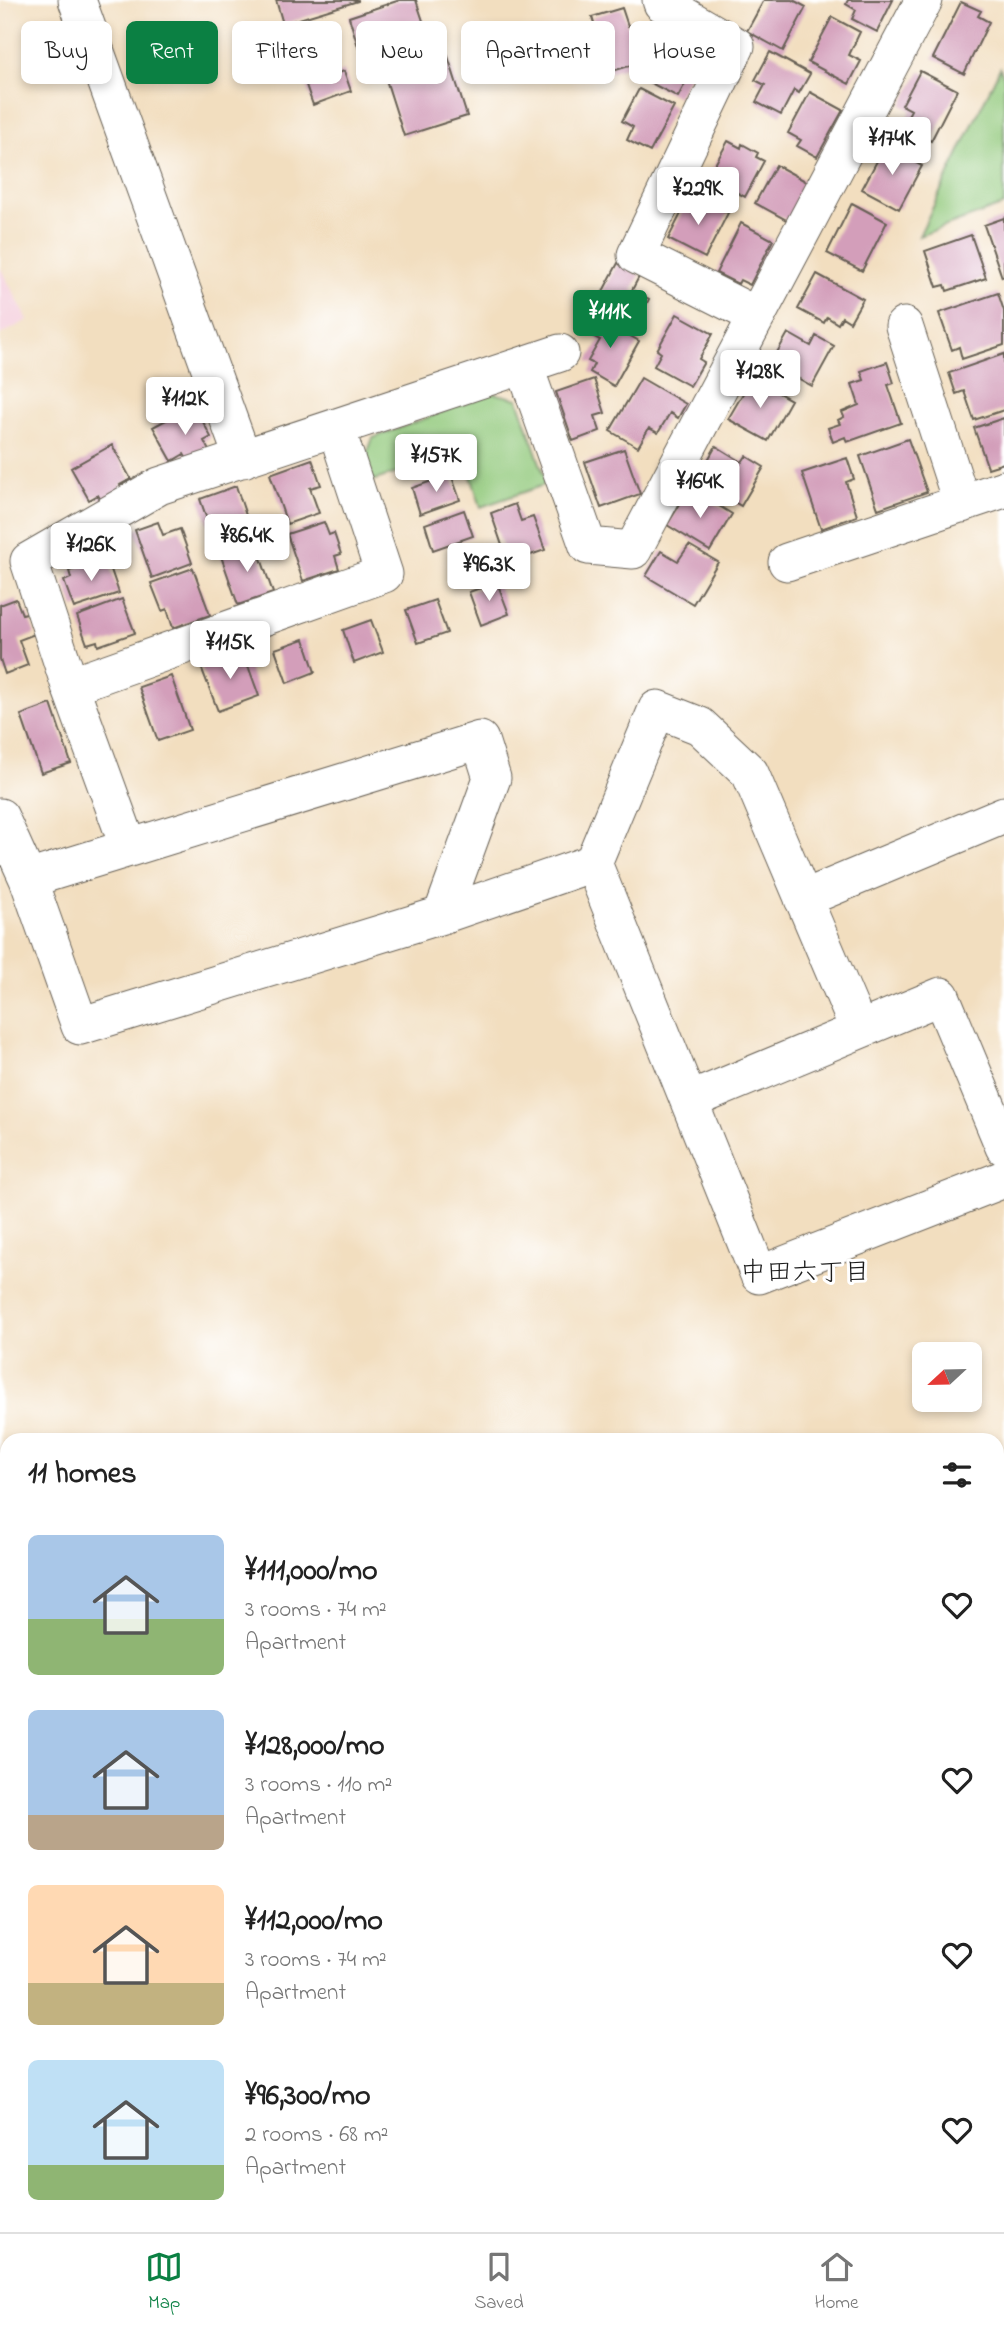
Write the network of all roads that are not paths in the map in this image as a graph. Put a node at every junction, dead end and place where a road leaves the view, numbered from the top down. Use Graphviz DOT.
graph roads {
  1 [pos="77,0"];
  2 [pos="661,0"];
  3 [pos="924,0"];
  4 [pos="757,316"];
  5 [pos="904,326"];
  6 [pos="560,353"];
  7 [pos="524,365"];
  8 [pos="336,428"];
  9 [pos="243,459"];
  10 [pos="1004,489"];
  11 [pos="962,504"];
  12 [pos="787,562"];
  13 [pos="70,685"];
  14 [pos="1004,815"];
  15 [pos="0,817"];
  16 [pos="128,848"];
  17 [pos="593,863"];
  18 [pos="28,879"];
  19 [pos="803,899"];
  20 [pos="442,915"];
  21 [pos="859,1030"];
  22 [pos="689,1101"];
  23 [pos="1004,1147"];
  24 [pos="1004,1179"];
  1 -- 9 [label="street"];
  2 -- 4 [label="street"];
  3 -- 4 [label="street"];
  4 -- 7 [label="street"];
  5 -- 11 [label="street"];
  6 -- 7 [label="street"];
  7 -- 8 [label="street"];
  8 -- 9 [label="street"];
  8 -- 13 [label="street"];
  9 -- 13 [label="street"];
  10 -- 11 [label="street"];
  11 -- 12 [label="street"];
  13 -- 16 [label="street"];
  14 -- 19 [label="street"];
  15 -- 18 [label="street"];
  16 -- 18 [label="street"];
  16 -- 20 [label="street"];
  17 -- 19 [label="street"];
  17 -- 20 [label="street"];
  17 -- 22 [label="street"];
  18 -- 20 [label="street"];
  19 -- 21 [label="street"];
  21 -- 22 [label="street"];
  21 -- 23 [label="street"];
  22 -- 24 [label="street"];
}
